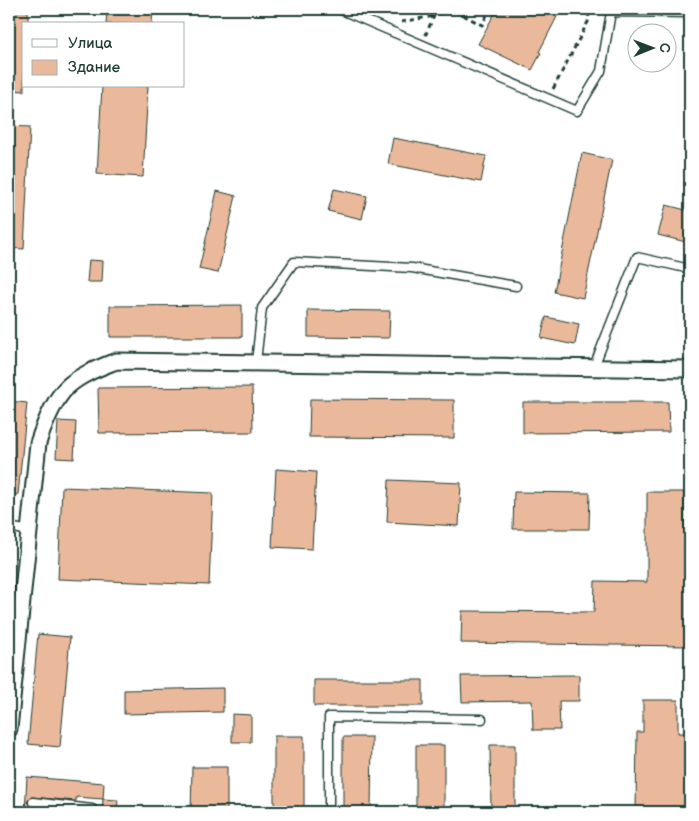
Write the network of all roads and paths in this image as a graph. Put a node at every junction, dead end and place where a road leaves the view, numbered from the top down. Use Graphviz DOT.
graph roads {
  1 [pos="339,9"];
  2 [pos="424,9"];
  3 [pos="490,9"];
  4 [pos="588,9"];
  5 [pos="456,10"];
  6 [pos="611,10"];
  7 [pos="690,13"];
  8 [pos="434,16"];
  9 [pos="427,17"];
  10 [pos="407,26"];
  11 [pos="416,30"];
  12 [pos="426,34"];
  13 [pos="435,38"];
  14 [pos="544,85"];
  15 [pos="690,269"];
  16 [pos="516,286"];
  17 [pos="256,362"];
  18 [pos="594,369"];
  19 [pos="690,369"];
  20 [pos="9,527"];
  21 [pos="29,531"];
  22 [pos="482,719"];
  23 [pos="9,729"];
  24 [pos="33,802"];
  25 [pos="92,812"];
  26 [pos="329,812"];
  1 -- 6 [label="lane"];
  2 -- 9 [label="path"];
  3 -- 5 [label="path"];
  4 -- 14 [label="path"];
  5 -- 8 [label="path"];
  6 -- 7 [label="lane"];
  8 -- 9 [label="path"];
  8 -- 12 [label="path"];
  9 -- 10 [label="path"];
  11 -- 12 [label="path"];
  12 -- 13 [label="path"];
  15 -- 18 [label="lane"];
  16 -- 17 [label="lane"];
  17 -- 18 [label="street"];
  17 -- 21 [label="street"];
  18 -- 19 [label="street"];
  20 -- 21 [label="lane"];
  21 -- 23 [label="street"];
  22 -- 26 [label="lane"];
  24 -- 25 [label="lane"];
}
